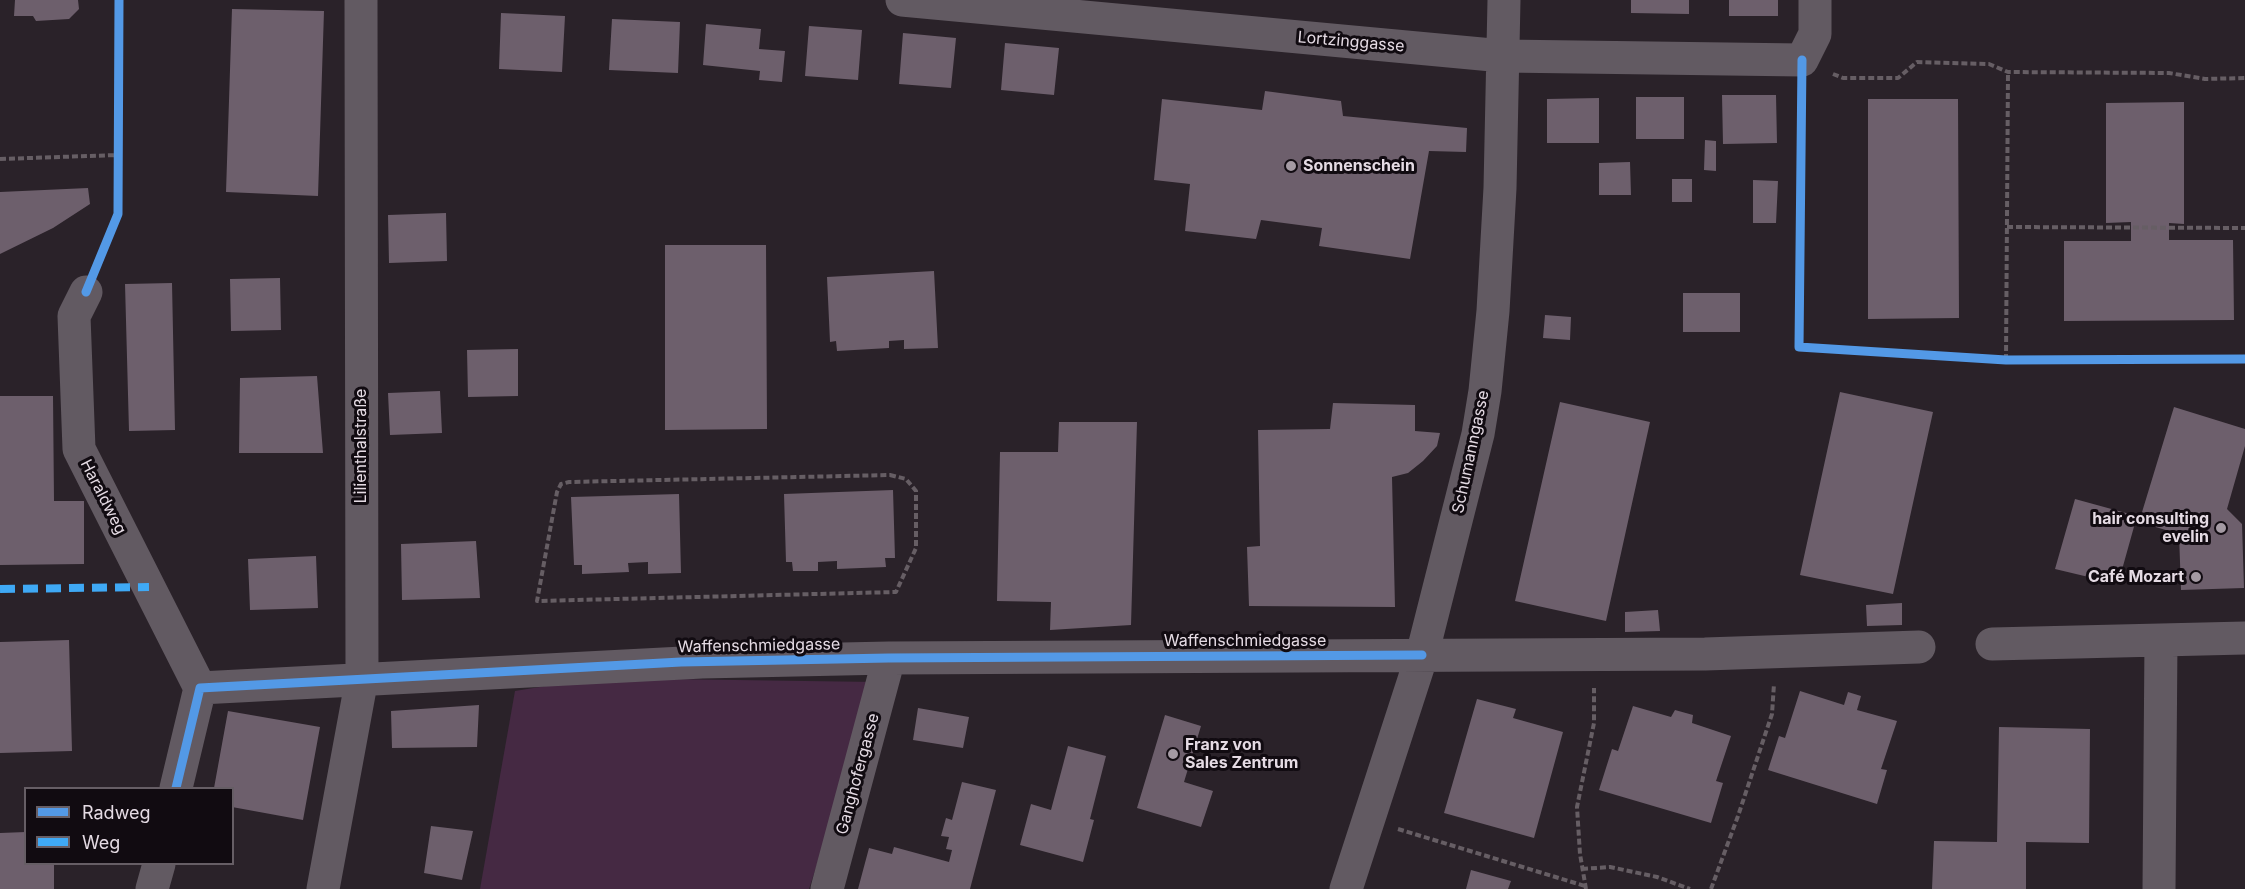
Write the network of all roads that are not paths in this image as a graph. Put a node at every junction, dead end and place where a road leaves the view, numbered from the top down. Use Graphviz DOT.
graph roads {
  1 [pos="361,0"];
  2 [pos="902,0"];
  3 [pos="1504,0"];
  4 [pos="1815,0"];
  5 [pos="1503,56"];
  6 [pos="86,292"];
  7 [pos="2245,638"];
  8 [pos="2162,640"];
  9 [pos="1992,644"];
  10 [pos="1919,647"];
  11 [pos="1422,655"];
  12 [pos="889,658"];
  13 [pos="362,678"];
  14 [pos="200,688"];
  15 [pos="176,787"];
  16 [pos="159,865"];
  17 [pos="152,889"];
  18 [pos="323,889"];
  19 [pos="827,889"];
  20 [pos="1346,889"];
  21 [pos="2159,889"];
  1 -- 13 [label="street, Lilienthalstraße"];
  2 -- 5 [label="street, Lortzinggasse"];
  3 -- 5 [label="street, Schumanngasse"];
  4 -- 5 [label="street, Lortzinggasse"];
  5 -- 11 [label="street, Schumanngasse"];
  6 -- 14 [label="street, Haraldweg"];
  7 -- 8 [label="street"];
  8 -- 9 [label="street"];
  8 -- 21 [label="street"];
  10 -- 11 [label="street, Waffenschmiedgasse"];
  11 -- 12 [label="street, Waffenschmiedgasse"];
  11 -- 20 [label="street, Schumanngasse"];
  12 -- 13 [label="street, Waffenschmiedgasse"];
  12 -- 19 [label="street, Ganghofergasse"];
  13 -- 14 [label="street, Waffenschmiedgasse"];
  13 -- 18 [label="street, Lilienthalstraße"];
  14 -- 15 [label="street"];
  16 -- 17 [label="street"];
}
